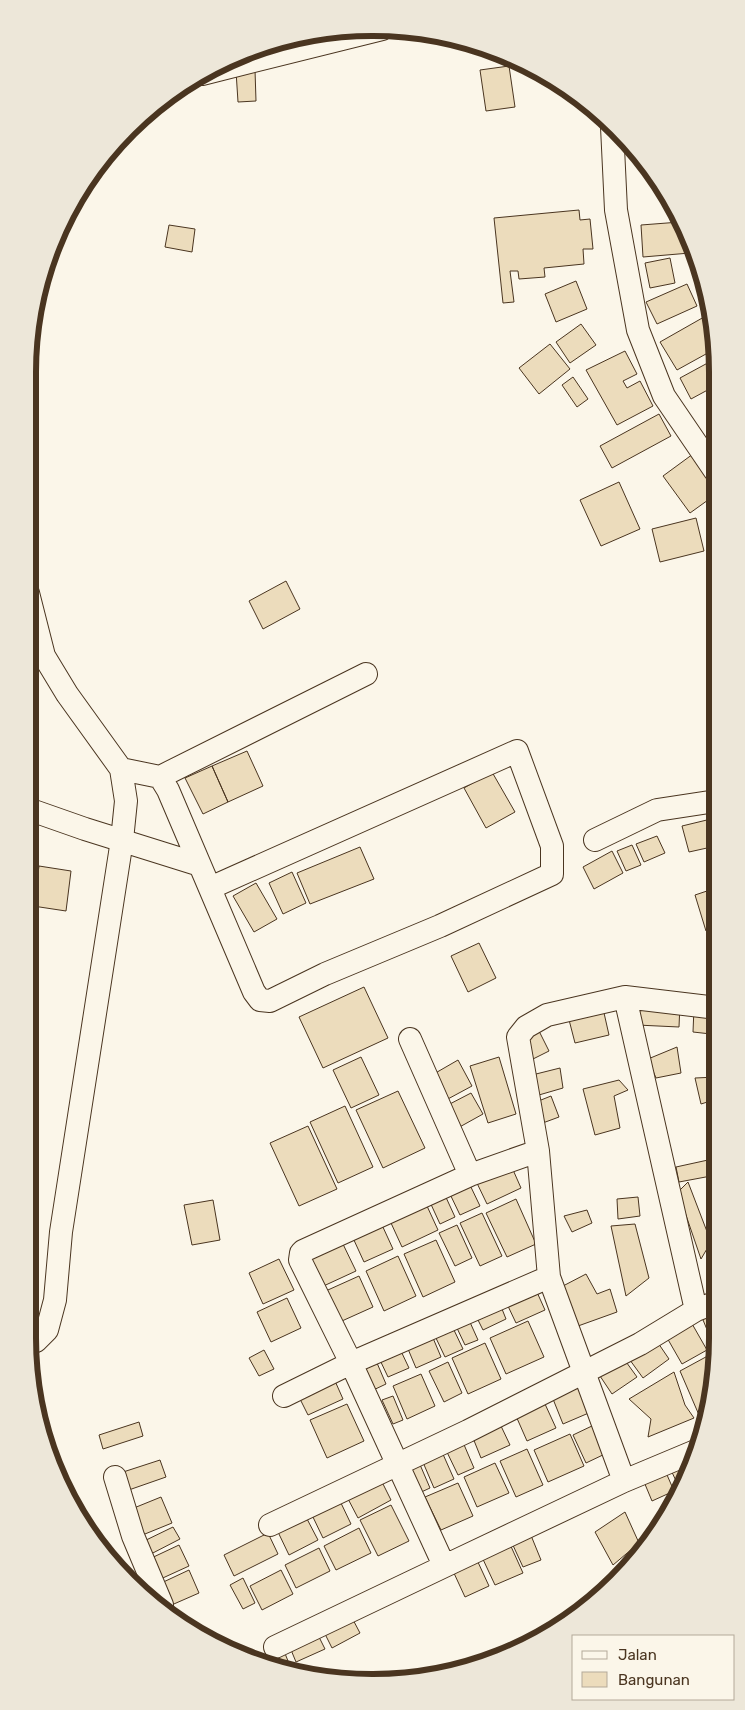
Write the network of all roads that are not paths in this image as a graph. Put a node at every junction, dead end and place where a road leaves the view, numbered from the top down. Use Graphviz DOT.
graph roads {
  1 [pos="349,37"];
  2 [pos="236,65"];
  3 [pos="613,138"];
  4 [pos="709,462"];
  5 [pos="36,624"];
  6 [pos="366,674"];
  7 [pos="121,769"];
  8 [pos="160,777"];
  9 [pos="709,803"];
  10 [pos="36,813"];
  11 [pos="122,840"];
  12 [pos="595,840"];
  13 [pos="200,865"];
  14 [pos="210,888"];
  15 [pos="625,997"];
  16 [pos="709,1007"];
  17 [pos="410,1039"];
  18 [pos="538,1151"];
  19 [pos="470,1175"];
  20 [pos="549,1277"];
  21 [pos="709,1305"];
  22 [pos="696,1310"];
  23 [pos="36,1341"];
  24 [pos="351,1363"];
  25 [pos="583,1372"];
  26 [pos="284,1396"];
  27 [pos="688,1454"];
  28 [pos="399,1464"];
  29 [pos="115,1477"];
  30 [pos="624,1481"];
  31 [pos="270,1525"];
  32 [pos="451,1563"];
  33 [pos="158,1596"];
  34 [pos="275,1647"];
  1 -- 2 [label="street"];
  3 -- 4 [label="street"];
  5 -- 7 [label="street"];
  6 -- 8 [label="street"];
  7 -- 8 [label="street"];
  7 -- 11 [label="street"];
  8 -- 13 [label="street"];
  9 -- 12 [label="street"];
  10 -- 11 [label="street"];
  11 -- 13 [label="street"];
  11 -- 23 [label="street"];
  13 -- 14 [label="street"];
  14 -- 14 [label="street"];
  15 -- 16 [label="street"];
  15 -- 18 [label="street"];
  15 -- 22 [label="street"];
  17 -- 19 [label="street"];
  18 -- 19 [label="street"];
  18 -- 20 [label="street"];
  19 -- 24 [label="street"];
  20 -- 24 [label="street"];
  20 -- 25 [label="street"];
  21 -- 22 [label="street"];
  22 -- 25 [label="street"];
  24 -- 26 [label="street"];
  24 -- 28 [label="street"];
  25 -- 28 [label="street"];
  25 -- 30 [label="street"];
  27 -- 30 [label="street"];
  28 -- 31 [label="street"];
  28 -- 32 [label="street"];
  29 -- 33 [label="street"];
  30 -- 32 [label="street"];
  32 -- 34 [label="street"];
}
